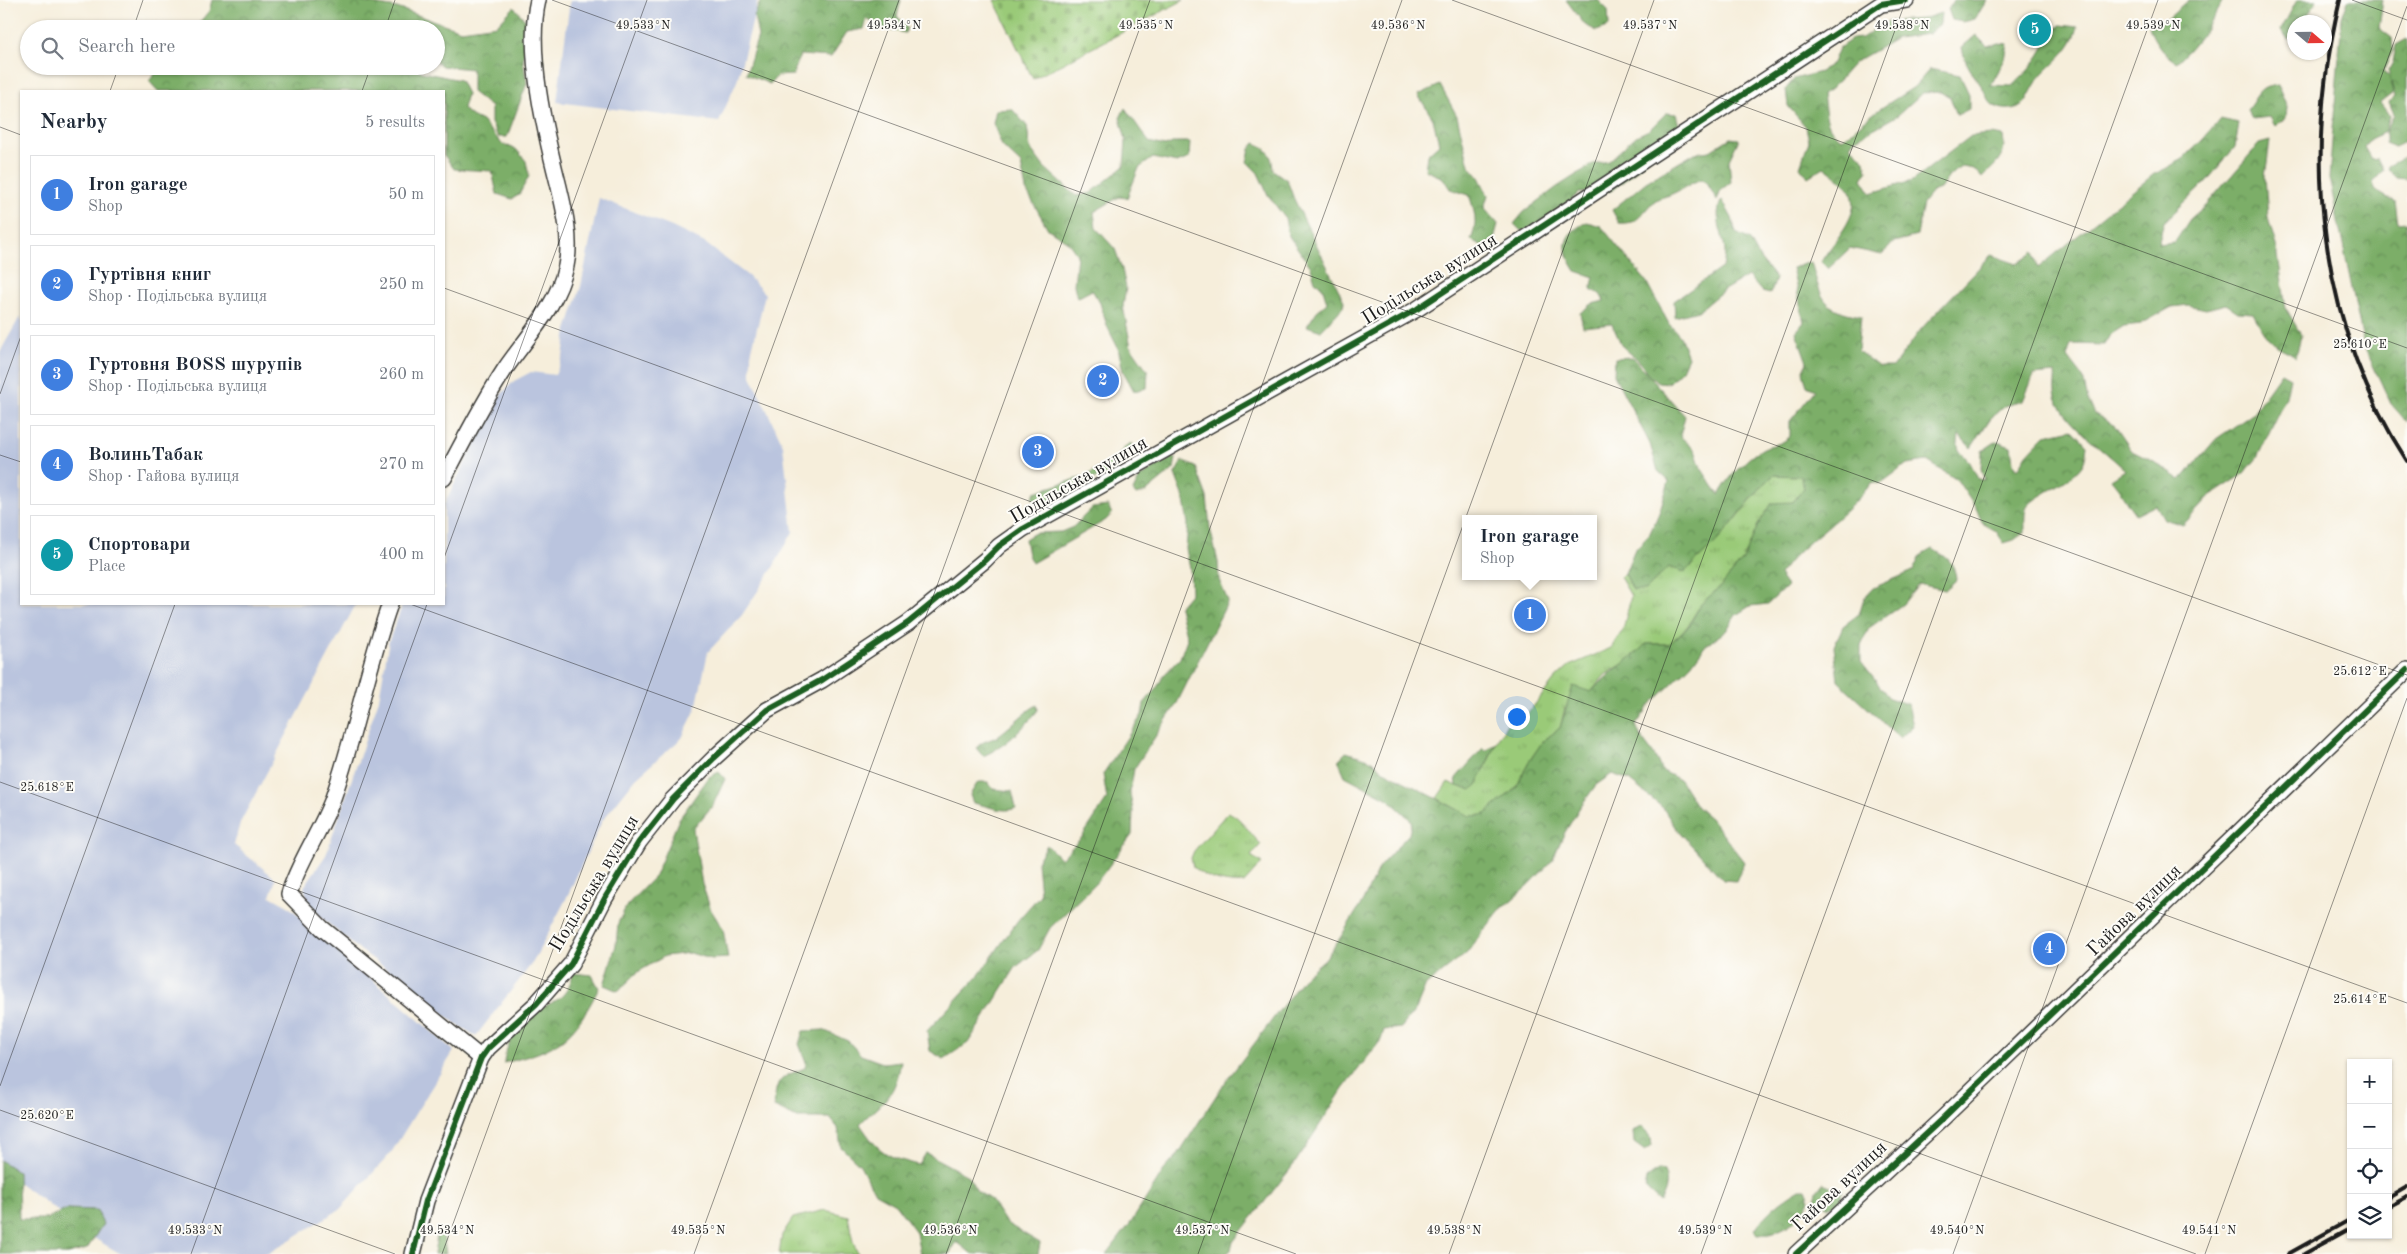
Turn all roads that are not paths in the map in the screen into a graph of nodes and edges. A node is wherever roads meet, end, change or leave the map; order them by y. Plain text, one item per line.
1 (538, 0) edge
2 (1906, 0) edge
3 (445, 476) edge
4 (390, 605) edge
5 (2407, 670) edge
6 (481, 1058) junction
7 (413, 1254) edge
8 (1796, 1254) edge

1 - 3 street
2 - 6 street, Подільська вулиця
4 - 6 street
5 - 8 street, Гайова вулиця
6 - 7 street, Подільська вулиця

